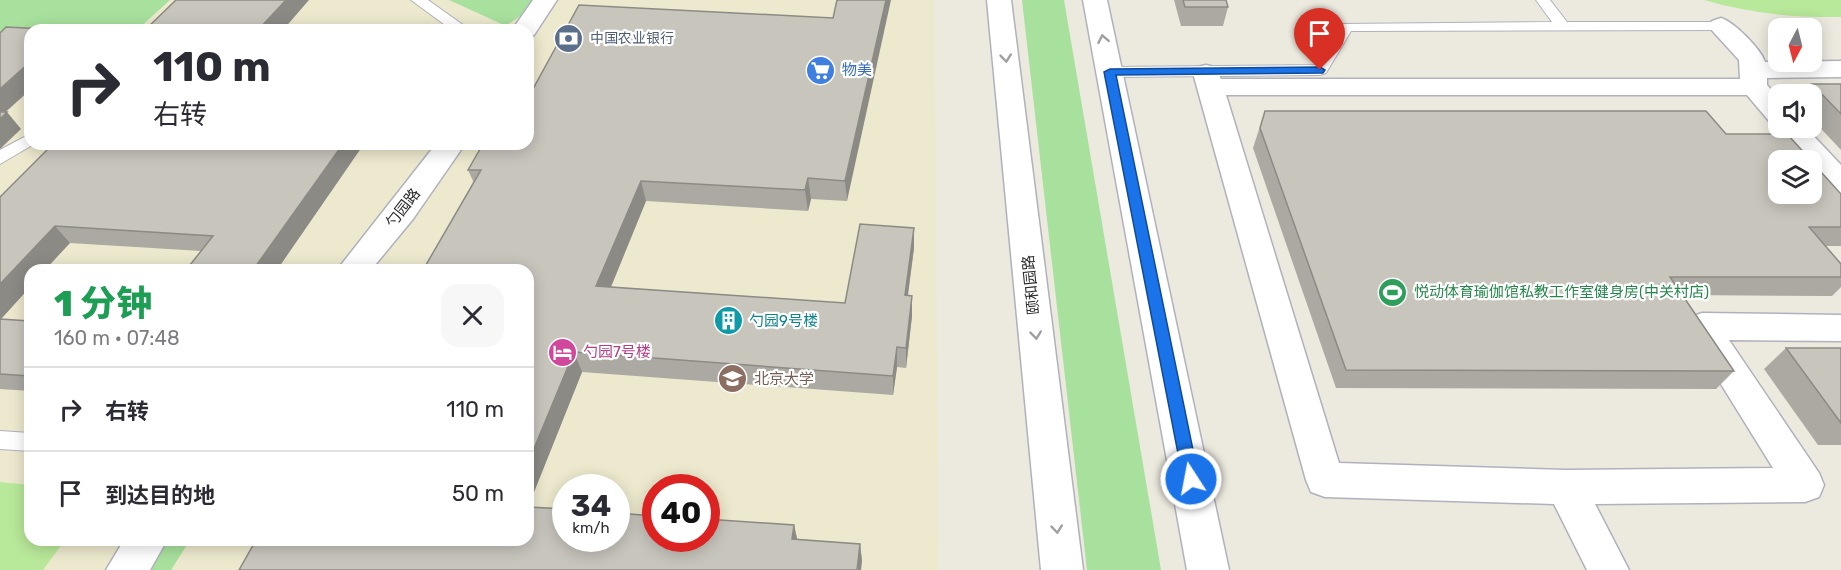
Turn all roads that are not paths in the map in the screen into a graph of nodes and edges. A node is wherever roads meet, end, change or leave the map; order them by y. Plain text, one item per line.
1 (418, 0) edge
2 (545, 0) edge
3 (999, 0) edge
4 (1095, 0) edge
5 (1543, 0) edge
6 (453, 24) edge
7 (529, 24) edge
8 (1562, 25) junction
9 (1721, 26) joint
10 (1841, 69) edge
11 (1110, 72) junction
12 (1753, 78) junction
13 (1208, 80) junction
14 (1768, 99) edge
15 (1799, 138) edge
16 (24, 143) edge
17 (447, 150) edge
18 (0, 158) edge
19 (1841, 184) edge
20 (358, 264) edge
21 (1841, 328) edge
22 (0, 440) edge
23 (24, 442) edge
24 (1566, 488) junction
25 (143, 546) edge
26 (128, 570) edge
27 (1062, 570) edge
28 (1208, 570) edge
29 (1608, 570) edge

1 - 6 lane
2 - 7 street
3 -> 27 street, 颐和园路
11 -> 4 street
5 - 8 lane
8 - 9 lane
8 - 13 lane
9 - 12 street
10 - 12 street
11 - 13 lane
11 - 28 street
12 - 13 street
12 - 14 street
13 - 24 street
15 - 19 street
16 - 18 lane
17 - 20 street, 勺园路
21 - 24 street
22 - 23 lane
24 - 29 street
25 - 26 street

